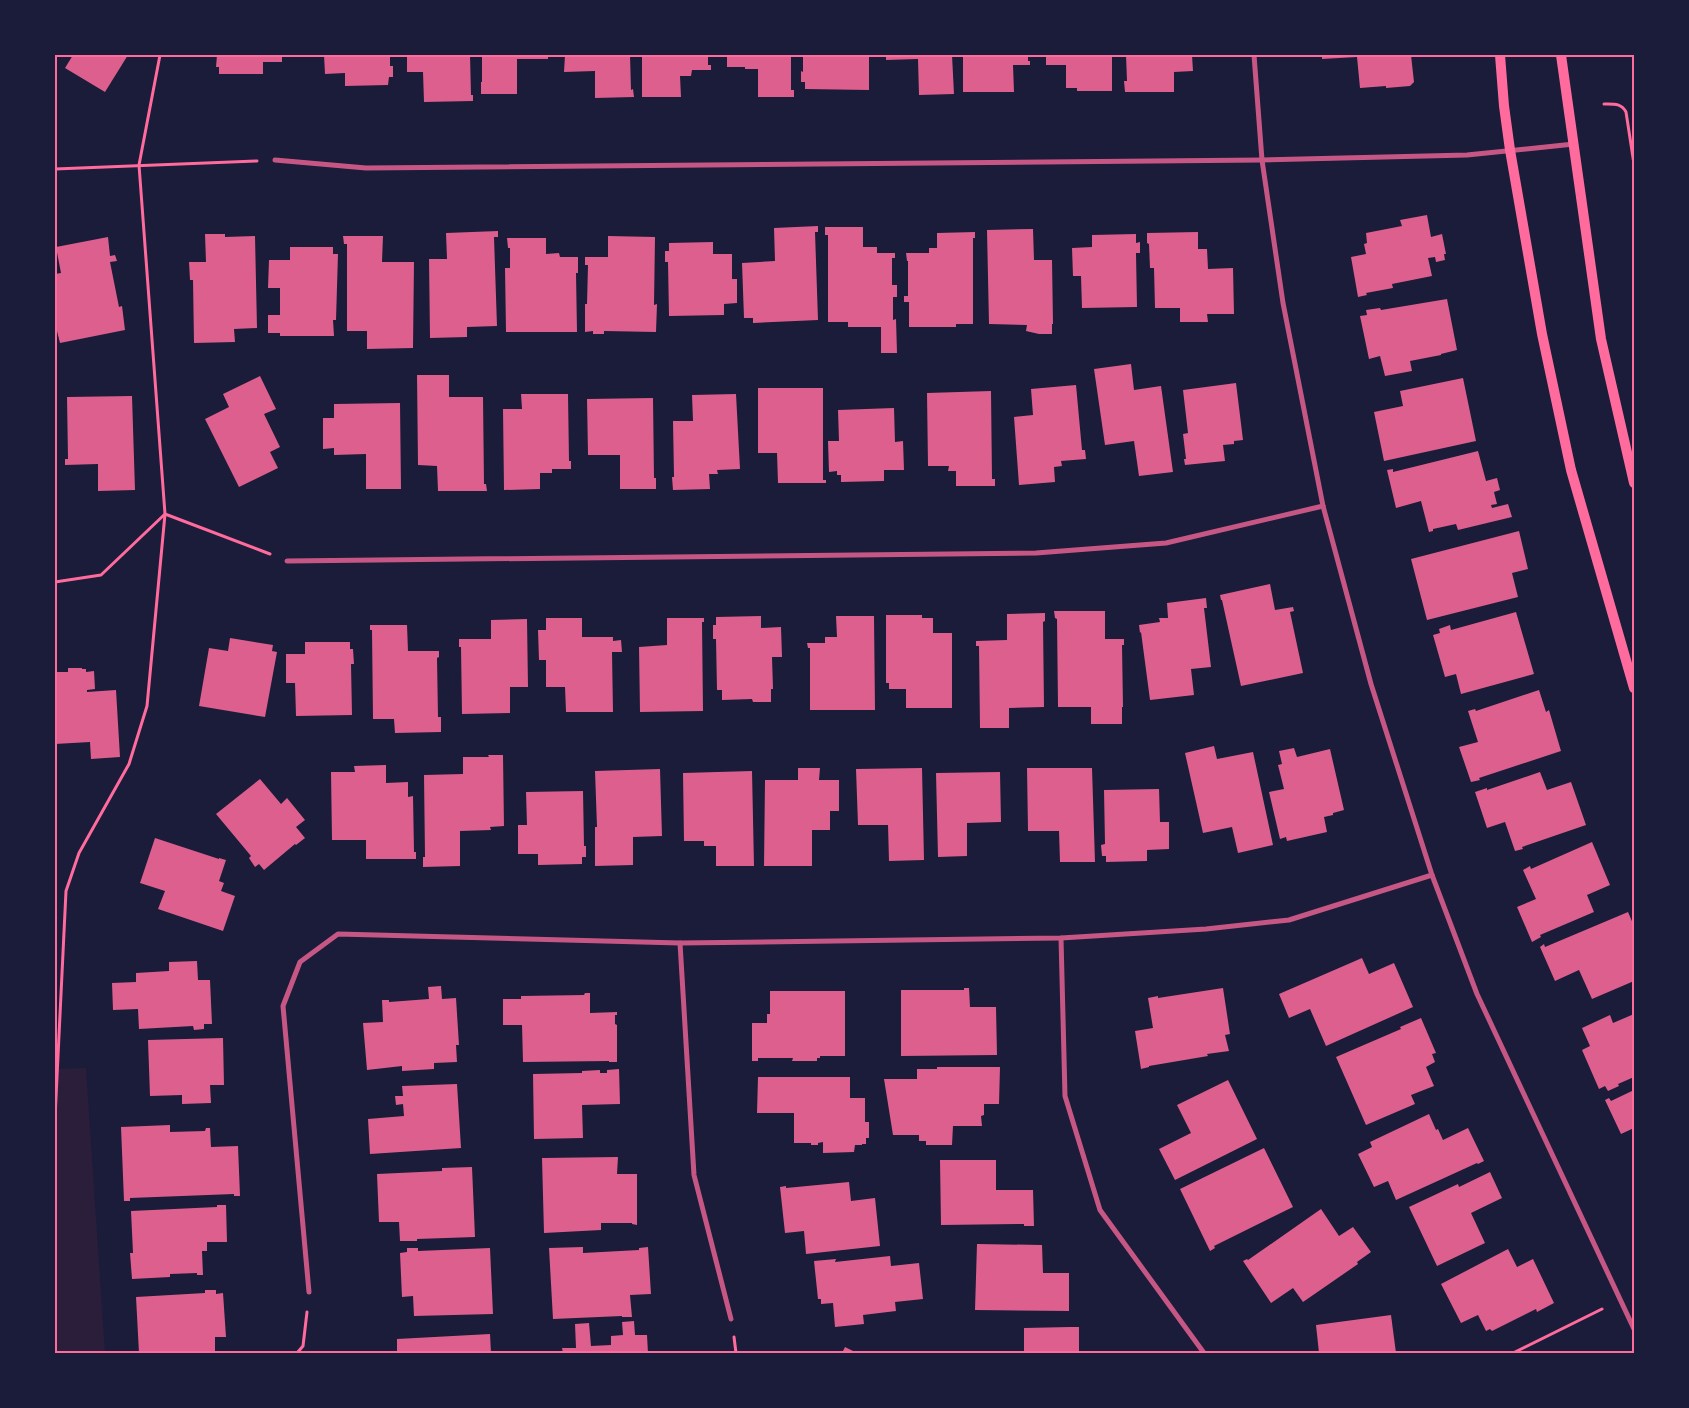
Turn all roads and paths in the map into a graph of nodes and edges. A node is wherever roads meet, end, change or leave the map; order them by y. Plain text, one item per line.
1 (160, 55) edge
2 (1254, 55) edge
3 (1500, 55) edge
4 (1561, 55) edge
5 (1604, 104) dead end
6 (1574, 144) junction
7 (1510, 150) junction
8 (275, 160) joint
9 (1262, 160) junction
10 (1634, 164) edge
11 (139, 165) junction
12 (55, 169) edge
13 (1634, 483) edge
14 (1323, 506) junction
15 (165, 514) junction
16 (287, 560) joint
17 (55, 582) edge
18 (1634, 688) edge
19 (1432, 876) junction
20 (1061, 938) junction
21 (680, 944) junction
22 (55, 1118) edge
23 (310, 1292) joint
24 (1621, 1300) junction
25 (731, 1319) dead end
26 (1634, 1329) edge
27 (297, 1353) edge
28 (1204, 1353) edge
29 (1513, 1353) edge

1 - 11 path
2 - 9 street
3 - 7 main road
4 - 6 main road
5 - 10 path
6 - 7 street
6 - 13 main road
7 - 9 street
7 - 18 main road
8 - 9 street
8 - 11 path
9 - 14 street
11 - 12 path
11 - 15 path
14 - 16 street
14 - 19 street
15 - 16 path
15 - 17 path
15 - 22 path
19 - 20 street
19 - 24 street
20 - 21 street
20 - 28 street
21 - 23 street
21 - 25 street
23 - 27 path
24 - 26 street
24 - 29 path

